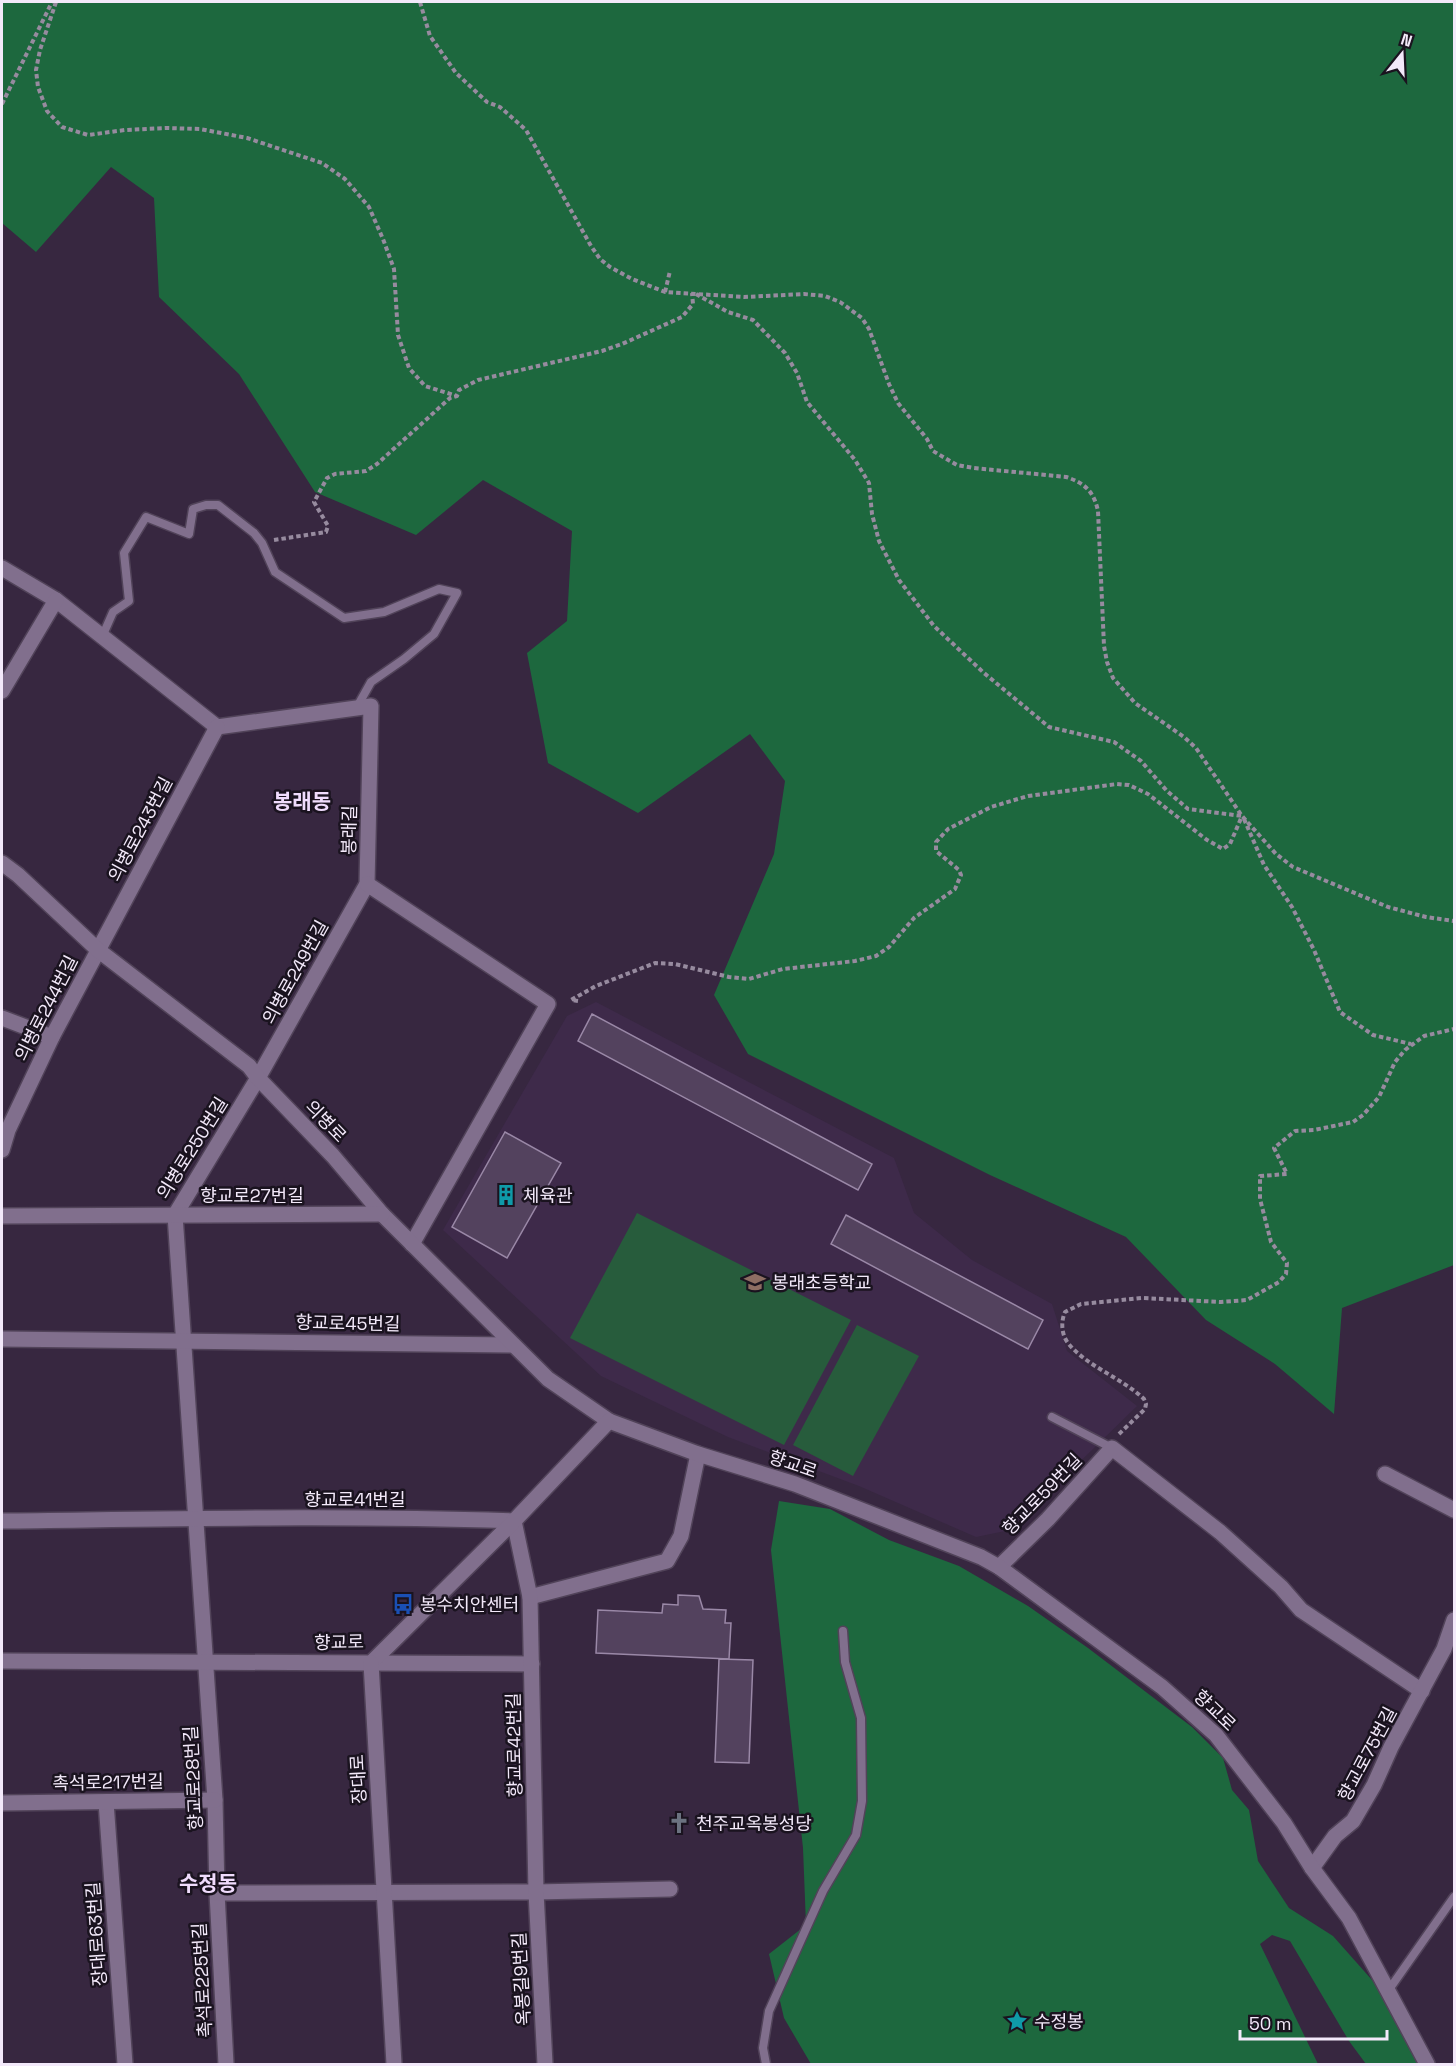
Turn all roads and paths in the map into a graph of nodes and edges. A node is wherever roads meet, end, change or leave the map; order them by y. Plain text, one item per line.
1 (54, 2) edge
2 (420, 2) edge
3 (2, 104) edge
4 (670, 271) dead end
5 (665, 292) junction
6 (692, 293) junction
7 (457, 396) junction
8 (262, 543) junction
9 (2, 568) edge
10 (56, 600) junction
11 (102, 637) junction
12 (2, 691) edge
13 (357, 708) junction
14 (217, 727) junction
15 (1242, 816) junction
16 (2, 863) edge
17 (367, 884) junction
18 (1455, 921) edge
19 (98, 950) junction
20 (578, 1001) dead end
21 (2, 1018) edge
22 (1455, 1029) edge
23 (52, 1037) junction
24 (1411, 1044) junction
25 (258, 1078) junction
26 (2, 1150) edge
27 (382, 1214) junction
28 (175, 1215) junction
29 (2, 1216) edge
30 (412, 1244) junction
31 (2, 1339) edge
32 (184, 1340) junction
33 (513, 1345) junction
34 (1052, 1417) dead end
35 (609, 1421) junction
36 (1111, 1447) junction
37 (698, 1454) junction
38 (1385, 1474) dead end
39 (1455, 1510) edge
40 (196, 1519) junction
41 (2, 1521) edge
42 (514, 1521) junction
43 (999, 1567) junction
44 (530, 1597) junction
45 (1455, 1620) edge
46 (843, 1631) dead end
47 (1449, 1654) edge
48 (2, 1661) edge
49 (205, 1662) junction
50 (371, 1663) junction
51 (532, 1664) junction
52 (1422, 1691) junction
53 (215, 1800) junction
54 (106, 1802) junction
55 (2, 1803) edge
56 (1312, 1868) junction
57 (670, 1889) dead end
58 (536, 1892) junction
59 (217, 1893) junction
60 (384, 1893) junction
61 (1455, 1897) edge
62 (1388, 1991) junction
63 (125, 2064) edge
64 (226, 2064) edge
65 (394, 2064) edge
66 (545, 2064) edge
67 (766, 2064) edge
68 (1426, 2064) edge

1 - 3 path
1 - 7 path
2 - 5 path
4 - 5 path
5 - 6 path
6 - 7 path
6 - 15 path
6 - 15 path
7 - 8 path
8 - 11 lane
8 - 13 lane
9 - 10 street
10 - 11 street
10 - 12 street
11 - 14 street
13 - 14 street
13 - 17 street, 봉래길
14 - 19 street, 의병로243번길
15 - 18 path
15 - 20 path
15 - 24 path
16 - 19 street, 의병로
17 - 25 street, 의병로249번길
17 - 30 street
19 - 23 street, 의병로244번길
19 - 25 street, 의병로
21 - 23 street
22 - 24 path
23 - 26 street, 의병로244번길
24 - 36 path
25 - 27 street, 의병로
25 - 28 street, 의병로250번길
27 - 28 street, 향교로27번길
27 - 30 street, 의병로
28 - 29 street, 의병로250번길
28 - 32 street, 향교로27번길
30 - 33 street, 의병로
31 - 32 street
32 - 33 street, 향교로45번길
32 - 40 street, 향교로27번길
33 - 35 street, 의병로
34 - 36 lane
35 - 37 street, 향교로
35 - 42 street, 향교로
36 - 43 street, 향교로59번길
36 - 52 street
37 - 43 street, 향교로
37 - 44 street
38 - 39 street
40 - 41 street
40 - 42 street, 향교로41번길
40 - 49 street, 향교로27번길
42 - 44 street, 향교로42번길
42 - 50 street, 향교로
43 - 56 street, 향교로
44 - 51 street, 향교로42번길
45 - 47 street, 향교로75번길
46 - 67 lane
47 - 52 street, 향교로75번길
48 - 49 street, 향교로
49 - 50 street, 향교로
49 - 53 street, 향교로28번길
50 - 51 street
50 - 60 street, 장대로
51 - 58 street, 향교로42번길
52 - 56 street, 향교로75번길
53 - 54 street, 촉석로217번길
53 - 59 street, 향교로28번길
54 - 55 street, 촉석로217번길
54 - 63 street, 장대로63번길
56 - 62 street, 향교로
57 - 58 street
58 - 60 street
58 - 66 street, 옥봉길9번길
59 - 60 street
59 - 64 street, 촉석로225번길
60 - 65 street, 장대로
61 - 62 lane
62 - 68 street, 향교로

